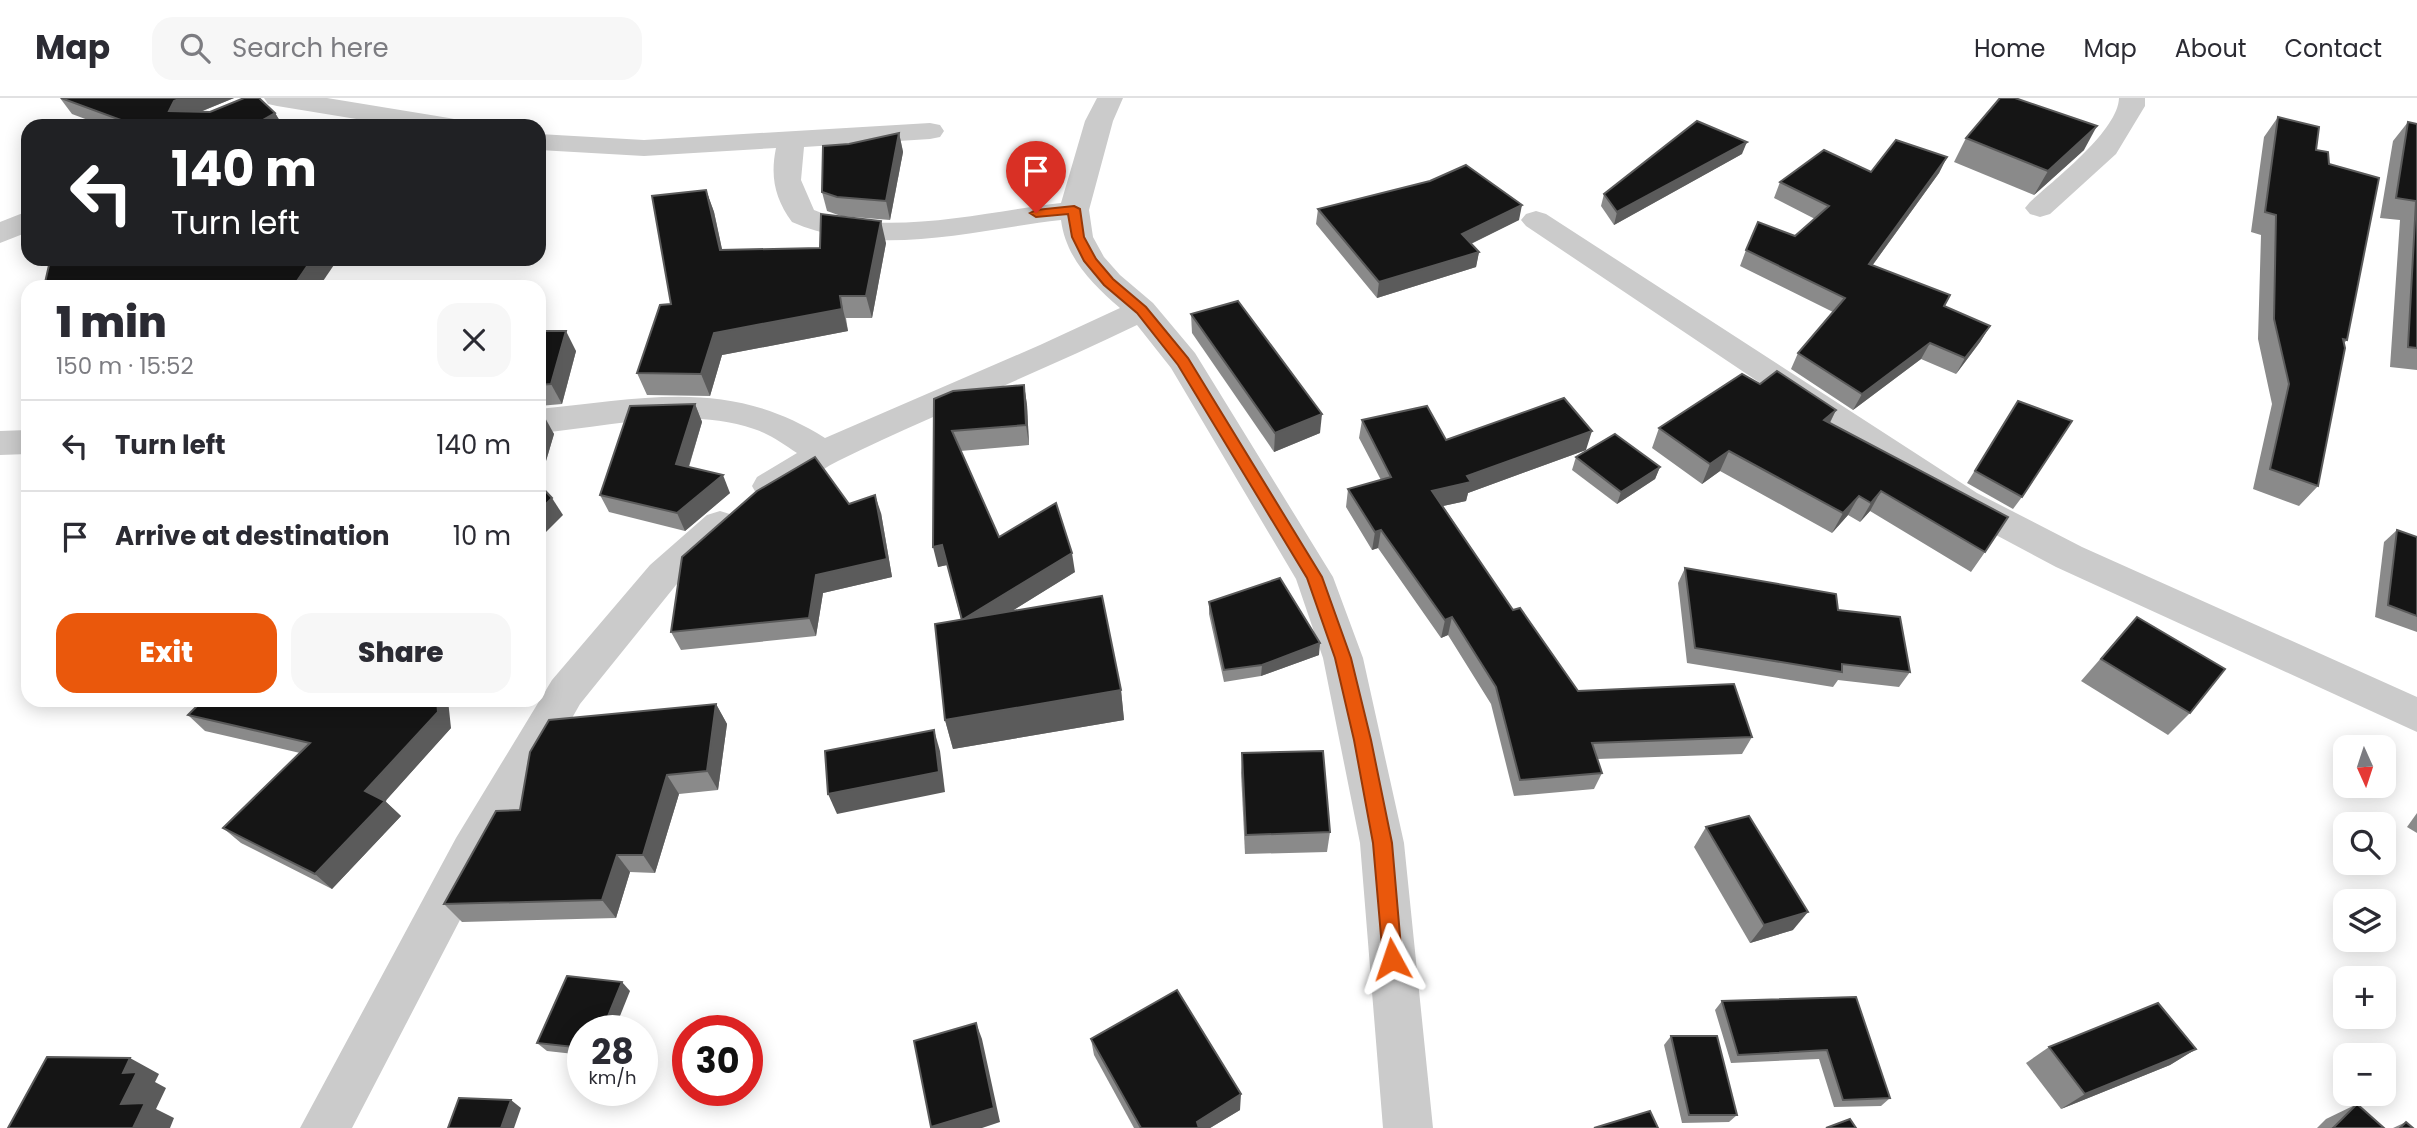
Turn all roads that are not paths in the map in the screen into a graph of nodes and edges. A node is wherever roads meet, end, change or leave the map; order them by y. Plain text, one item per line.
1 (1110, 98) edge
2 (2132, 98) edge
3 (264, 100) edge
4 (399, 119) edge
5 (930, 131) dead end
6 (792, 140) junction
7 (546, 142) edge
8 (2040, 208) dead end
9 (1074, 209) junction
10 (1536, 220) dead end
11 (21, 224) edge
12 (0, 234) edge
13 (1142, 310) junction
14 (546, 420) edge
15 (21, 442) edge
16 (0, 443) edge
17 (824, 453) junction
18 (2417, 715) edge
19 (325, 1128) edge
20 (1408, 1128) edge

1 - 9 street
2 - 8 street
3 - 4 street
5 - 6 street
6 - 7 street
6 - 9 street
9 - 13 street
10 - 18 street
11 - 12 street
13 - 17 street
13 - 20 street
14 - 17 street
15 - 16 street
17 - 19 street

